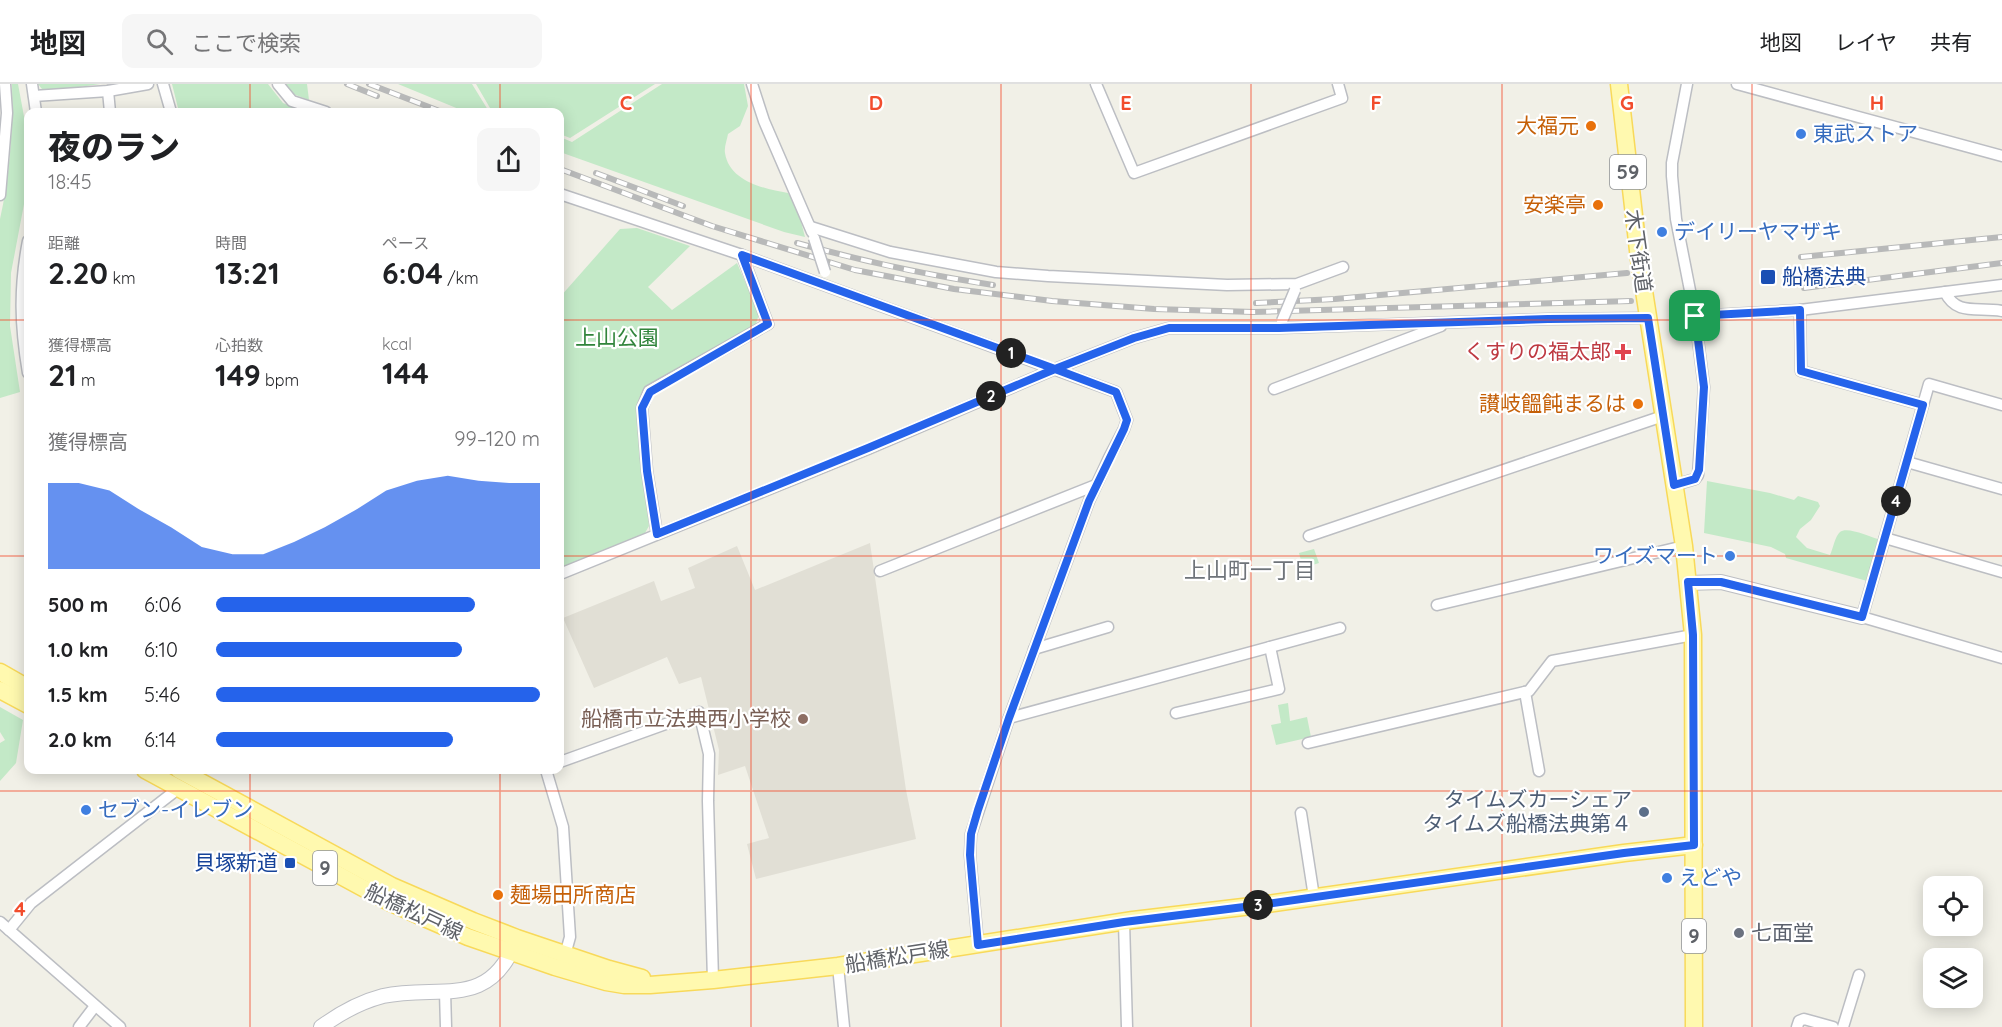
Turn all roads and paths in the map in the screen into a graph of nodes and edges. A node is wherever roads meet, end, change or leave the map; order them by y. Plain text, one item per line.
1 (5, 84) edge
2 (32, 84) edge
3 (148, 84) edge
4 (163, 84) edge
5 (278, 84) edge
6 (752, 84) edge
7 (1096, 84) edge
8 (1338, 84) edge
9 (1619, 84) edge
10 (1687, 84) edge
11 (1737, 84) edge
12 (108, 91) junction
13 (34, 96) junction
14 (36, 108) edge
15 (110, 108) edge
16 (170, 108) edge
17 (315, 108) edge
18 (2002, 156) edge
19 (0, 195) edge
20 (564, 195) edge
21 (812, 232) junction
22 (742, 255) junction
23 (24, 264) edge
24 (1343, 267) dead end
25 (2002, 285) edge
26 (830, 287) junction
27 (1296, 287) junction
28 (1945, 292) junction
29 (1800, 310) junction
30 (2002, 311) edge
31 (1695, 316) junction
32 (1648, 318) junction
33 (1449, 323) junction
34 (1281, 325) junction
35 (24, 344) edge
36 (1055, 369) junction
37 (1274, 389) dead end
38 (1923, 405) junction
39 (2002, 405) edge
40 (1663, 416) junction
41 (1907, 462) junction
42 (1096, 485) junction
43 (1674, 485) junction
44 (2002, 489) edge
45 (657, 534) junction
46 (1309, 536) dead end
47 (1885, 538) junction
48 (1684, 546) junction
49 (880, 571) dead end
50 (564, 572) edge
51 (2002, 572) edge
52 (1688, 582) junction
53 (1437, 605) dead end
54 (1862, 617) junction
55 (1108, 627) dead end
56 (1341, 628) dead end
57 (1693, 635) junction
58 (1270, 647) junction
59 (1034, 649) junction
60 (2002, 658) edge
61 (0, 672) edge
62 (24, 686) edge
63 (0, 690) edge
64 (1525, 692) junction
65 (24, 703) edge
66 (1176, 713) dead end
67 (1009, 718) junction
68 (1308, 743) dead end
69 (564, 761) edge
70 (1539, 771) dead end
71 (153, 774) edge
72 (186, 774) edge
73 (547, 774) edge
74 (179, 788) junction
75 (1301, 813) dead end
76 (1694, 845) junction
77 (1314, 897) junction
78 (1124, 922) junction
79 (4, 926) edge
80 (514, 945) junction
81 (978, 945) junction
82 (565, 955) junction
83 (838, 966) junction
84 (1859, 975) dead end
85 (713, 980) junction
86 (670, 983) junction
87 (445, 991) junction
88 (95, 1006) junction
89 (79, 1027) edge
90 (120, 1027) edge
91 (321, 1027) edge
92 (446, 1027) edge
93 (844, 1027) edge
94 (1127, 1027) edge
95 (1694, 1027) edge
96 (1797, 1027) edge
97 (1833, 1027) edge
98 (1843, 1027) edge

1 - 19 street
2 - 13 street
3 - 12 street
4 - 16 street
5 - 17 street
6 - 21 street
7 - 8 street
9 - 32 main road, 木下街道 / 59
10 - 31 street
11 - 18 street
12 - 13 street
12 - 15 street
13 - 14 street
20 - 22 street
21 - 26 street, bridge
21 - 27 street
22 - 26 street
22 - 45 street
23 - 35 street
24 - 27 street
25 - 28 street
26 - 36 street
27 - 34 street, bridge
28 - 29 street
28 - 30 street
29 - 31 street
29 - 38 street
31 - 43 street
32 - 33 street
32 - 40 main road, 木下街道 / 59
33 - 34 street
33 - 37 street
34 - 36 street
36 - 42 street
36 - 45 street
38 - 39 street
38 - 41 street
40 - 43 main road, 木下街道 / 59
40 - 46 street
41 - 44 street
41 - 47 street
42 - 49 street
42 - 59 street
43 - 48 main road, 木下街道 / 59
45 - 50 street
47 - 51 street
47 - 54 street
48 - 52 main road, 木下街道 / 59
48 - 53 street
52 - 54 street
52 - 57 main road, 木下街道 / 59
54 - 60 street
55 - 59 street
56 - 58 street
57 - 64 street
57 - 76 main road, 木下街道 / 59
58 - 66 street
58 - 67 street
59 - 67 street
61 - 62 main road
63 - 65 main road
64 - 68 street
64 - 70 street
67 - 81 street
69 - 85 street
71 - 74 main road, 船橋松戸線 / 9
72 - 80 main road, 船橋松戸線 / 9
73 - 82 street
74 - 79 street
74 - 80 main road, 船橋松戸線 / 9
75 - 77 street
76 - 77 main road, 船橋松戸線 / 9
76 - 95 main road, 木下街道 / 9
77 - 78 main road, 船橋松戸線 / 9
78 - 81 main road, 船橋松戸線 / 9
78 - 94 street
79 - 88 street
80 - 82 main road, 船橋松戸線 / 9
80 - 86 main road, 船橋松戸線 / 9
80 - 87 street
81 - 83 main road, 船橋松戸線 / 9
82 - 86 main road, 船橋松戸線 / 9
83 - 85 main road, 船橋松戸線 / 9
83 - 93 street
84 - 98 street
85 - 86 main road, 船橋松戸線 / 9
87 - 91 street
87 - 92 street
88 - 89 street
88 - 90 street
96 - 97 street

